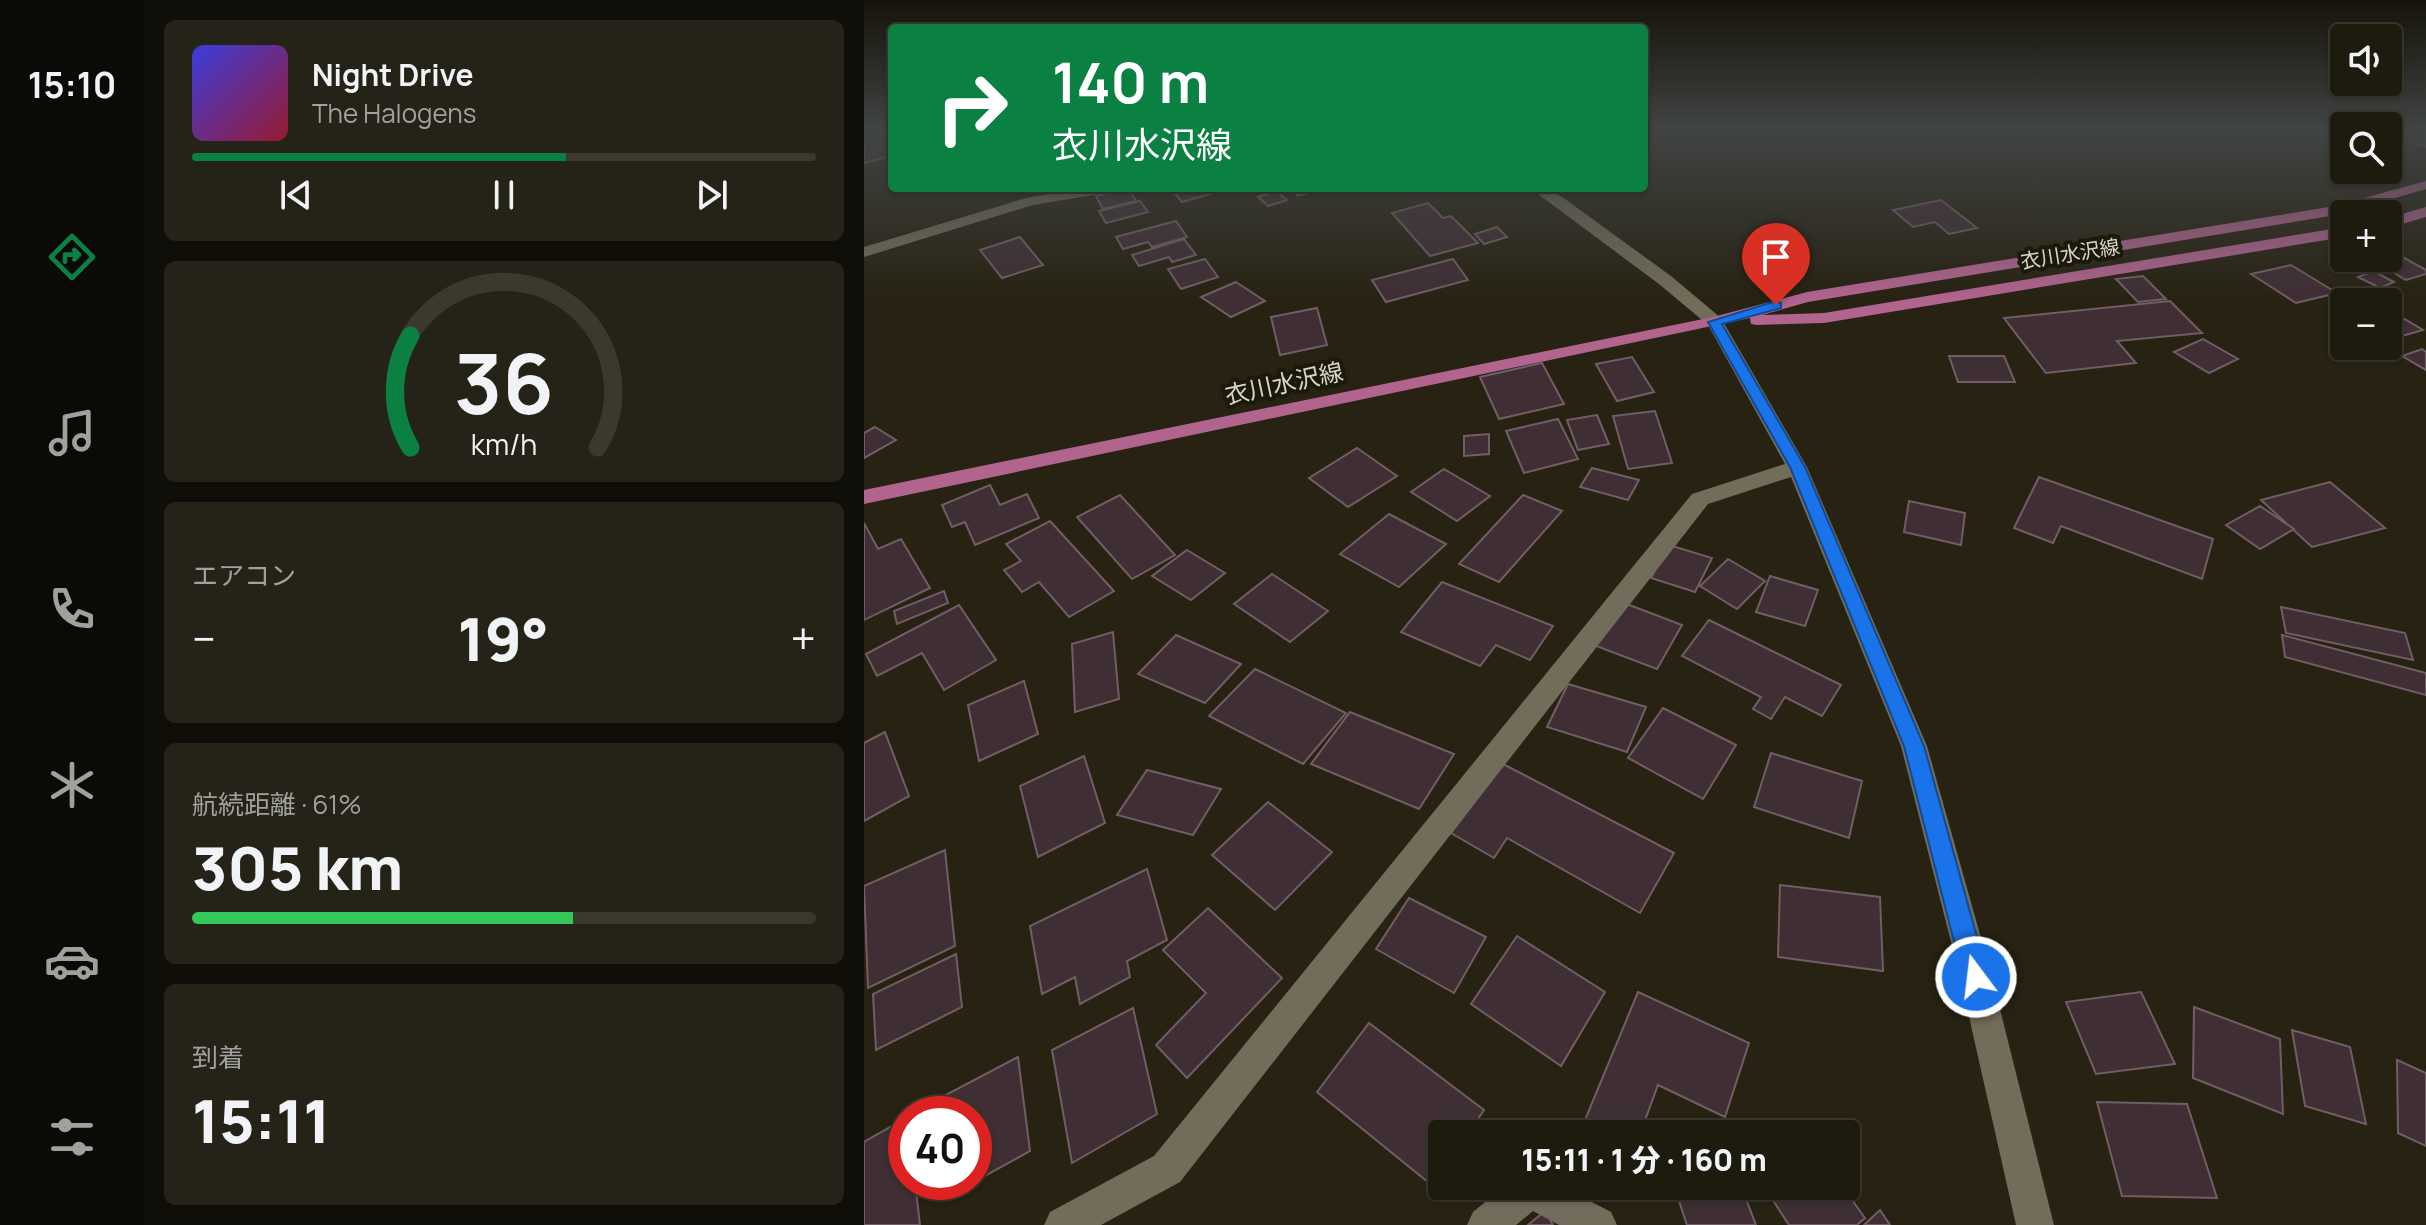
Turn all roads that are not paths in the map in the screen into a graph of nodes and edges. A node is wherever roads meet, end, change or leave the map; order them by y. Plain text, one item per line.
1 (2422, 186) edge
2 (1086, 192) edge
3 (1544, 192) edge
4 (2426, 212) edge
5 (2402, 219) edge
6 (2330, 234) edge
7 (864, 252) edge
8 (1715, 322) junction
9 (1797, 467) junction
10 (864, 497) edge
11 (1063, 1225) edge
12 (1486, 1225) edge
13 (1598, 1225) edge
14 (2035, 1225) edge

1 - 8 main road, 衣川水沢線
2 - 7 street
3 - 8 street
4 - 5 main road
6 - 8 main road, 衣川水沢線
8 - 9 street
8 - 10 main road, 衣川水沢線
9 - 11 street
9 - 14 street
12 - 13 street

